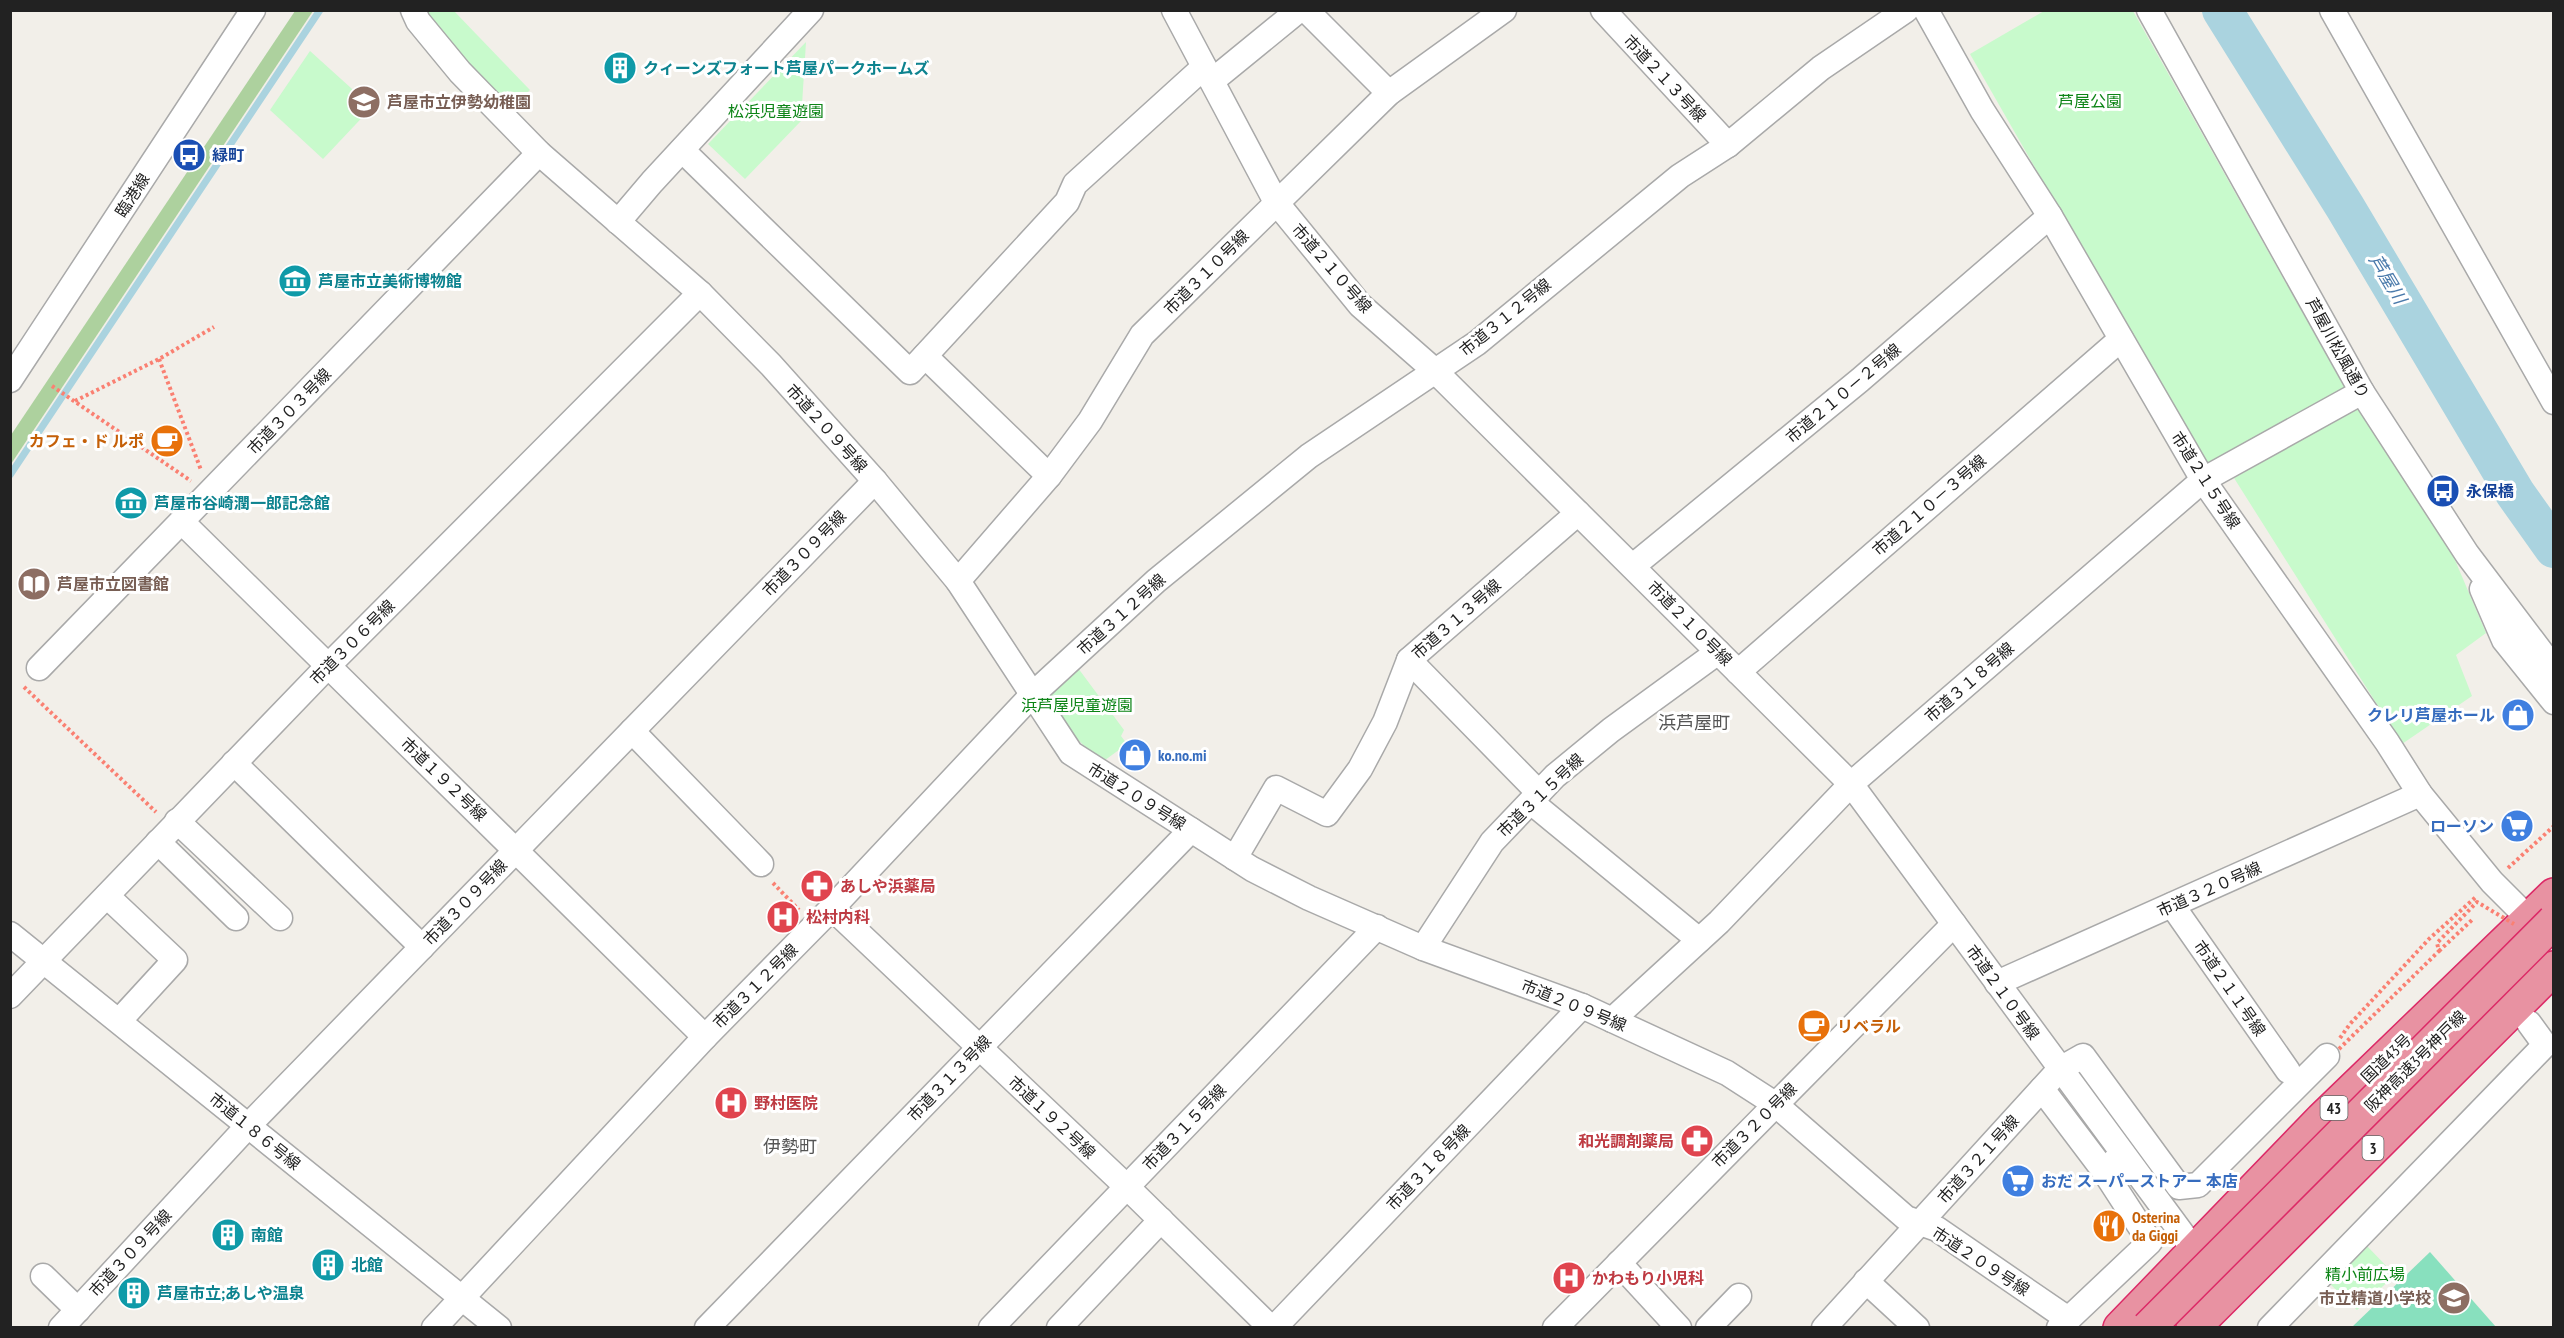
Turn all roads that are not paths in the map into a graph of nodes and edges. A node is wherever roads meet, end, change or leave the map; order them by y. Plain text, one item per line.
1 (253, 10) edge
2 (413, 10) edge
3 (811, 10) edge
4 (1174, 10) edge
5 (1299, 10) edge
6 (1306, 10) edge
7 (1504, 10) edge
8 (1603, 10) edge
9 (1906, 10) edge
10 (1926, 10) edge
11 (2149, 10) edge
12 (2332, 10) edge
13 (1208, 74) junction
14 (1389, 93) junction
15 (1728, 145) junction
16 (682, 150) junction
17 (539, 153) junction
18 (1276, 202) junction
19 (2050, 216) junction
20 (618, 222) junction
21 (700, 293) junction
22 (2121, 339) junction
23 (925, 356) junction
24 (1434, 370) junction
25 (10, 380) edge
26 (2362, 392) junction
27 (2553, 402) edge
28 (1049, 476) junction
29 (2203, 480) junction
30 (874, 481) junction
31 (1578, 513) junction
32 (182, 522) junction
33 (2467, 554) junction
34 (1633, 566) junction
35 (958, 580) junction
36 (1718, 652) junction
37 (1409, 660) junction
38 (327, 667) junction
39 (39, 668) road end
40 (2553, 669) edge
41 (1738, 672) junction
42 (1032, 695) junction
43 (2553, 702) edge
44 (632, 731) junction
45 (234, 763) junction
46 (1851, 784) junction
47 (2420, 794) junction
48 (1535, 797) junction
49 (169, 830) junction
50 (1191, 830) junction
51 (516, 849) junction
52 (1235, 858) junction
53 (761, 864) road end
54 (2553, 895) edge
55 (107, 896) junction
56 (2172, 905) junction
57 (832, 908) junction
58 (236, 918) dead end
59 (280, 918) dead end
60 (2532, 922) edge
61 (1954, 924) junction
62 (1377, 927) junction
63 (10, 934) edge
64 (1699, 940) junction
65 (422, 947) junction
66 (1423, 948) junction
67 (45, 961) junction
68 (2553, 968) edge
69 (1997, 983) junction
70 (10, 996) edge
71 (2553, 998) edge
72 (1582, 1006) junction
73 (1612, 1020) junction
74 (119, 1021) junction
75 (2529, 1023) junction
76 (705, 1036) junction
77 (978, 1047) junction
78 (2333, 1053) road end
79 (2060, 1069) junction
80 (2288, 1071) dead end
81 (2042, 1089) junction
82 (1775, 1104) junction
83 (248, 1126) junction
84 (2122, 1154) junction
85 (2104, 1171) junction
86 (1126, 1186) junction
87 (1161, 1220) junction
88 (1920, 1223) junction
89 (2195, 1251) junction
90 (1619, 1263) junction
91 (43, 1276) dead end
92 (1866, 1281) junction
93 (1739, 1296) dead end
94 (463, 1298) junction
95 (78, 1310) junction
96 (2063, 1323) edge
97 (61, 1328) edge
98 (434, 1328) edge
99 (499, 1328) edge
100 (707, 1328) edge
101 (991, 1328) edge
102 (1059, 1328) edge
103 (1273, 1328) edge
104 (1555, 1328) edge
105 (1679, 1328) edge
106 (1708, 1328) edge
107 (1824, 1328) edge
108 (1917, 1328) edge
109 (2120, 1328) edge
110 (2148, 1328) edge
111 (2193, 1328) edge
112 (2223, 1328) edge
113 (2270, 1328) edge

1 - 25 street, 臨港線
2 - 17 street, 市道２０９号線
3 - 16 street
4 - 13 street, 市道２１０号線
5 - 13 street
6 - 14 street
7 - 14 street, 市道３１０号線
8 - 15 street, 市道２１３号線
9 - 15 street, 市道３１２号線
10 - 19 street, 市道２１５号線
11 - 26 street, 芦屋川松風通り
12 - 27 street
13 - 18 street, 市道２１０号線
13 - 23 street
14 - 18 street, 市道３１０号線
15 - 24 street, 市道３１２号線
16 - 20 street
16 - 23 street
17 - 20 street, 市道２０９号線
17 - 32 street, 市道３０３号線
18 - 24 street, 市道２１０号線
18 - 28 street, 市道３１０号線
19 - 22 street, 市道２１５号線
19 - 34 street, 市道２１０－２号線
20 - 21 street, 市道２０９号線
21 - 30 street, 市道２０９号線
21 - 38 street, 市道３０６号線
22 - 29 street, 市道２１５号線
22 - 41 street, 市道２１０－３号線
23 - 28 street
24 - 31 street, 市道２１０号線
24 - 42 street, 市道３１２号線
26 - 29 street, 市道３１８号線
26 - 33 street, 芦屋川松風通り
28 - 35 street, 市道３１０号線
29 - 46 street, 市道３１８号線
29 - 47 street, 市道２１５号線
30 - 35 street, 市道２０９号線
30 - 44 street, 市道３０９号線
31 - 34 street, 市道２１０号線
31 - 37 street, 市道３１３号線
32 - 38 street, 市道１９２号線
32 - 39 street, 市道３０３号線
33 - 40 street, 芦屋川松風通り
33 - 43 street
34 - 36 street, 市道２１０号線
35 - 42 street, 市道２０９号線
36 - 41 street, 市道２１０号線
36 - 48 street, 市道３１５号線
37 - 48 street
37 - 52 street, 市道３１３号線
38 - 45 street, 市道３０６号線
38 - 51 street, 市道１９２号線
41 - 46 street, 市道２１０号線
42 - 50 street, 市道２０９号線
42 - 57 street, 市道３１２号線
44 - 51 street, 市道３０９号線
44 - 53 street
45 - 49 street, 市道３０６号線
45 - 65 street
46 - 61 street, 市道２１０号線
46 - 64 street, 市道３１８号線
47 - 56 street, 市道３２０号線
47 - 60 street, 市道２１５号線
48 - 64 street
48 - 66 street, 市道３１５号線
49 - 55 street, 市道３０６号線
49 - 58 street
49 - 59 street
50 - 52 street, 市道２０９号線
50 - 77 street, 市道３１３号線
51 - 65 street, 市道３０９号線
51 - 76 street, 市道１９２号線
52 - 62 street, 市道２０９号線
54 - 60 highway, 国道43号 / 43
55 - 67 street, 市道３０６号線
55 - 74 street
56 - 69 street, 市道３２０号線
56 - 80 street, 市道２１１号線
57 - 76 street, 市道３１２号線
57 - 77 street, 市道１９２号線
60 - 89 highway, 国道43号 / 43
60 - 110 highway, 阪神高速3号神戸線 / 3, bridge
61 - 69 street, 市道２１０号線
61 - 82 street, 市道３２０号線
62 - 66 street, 市道２０９号線
62 - 86 street, 市道３１５号線
63 - 67 street, 市道１８６号線
64 - 73 street, 市道３１８号線
65 - 83 street, 市道３０９号線
66 - 72 street, 市道２０９号線
67 - 70 street, 市道３０６号線
67 - 74 street, 市道１８６号線
68 - 111 highway, 阪神高速3号神戸線 / 3
69 - 79 street, 市道２１０号線
71 - 75 highway
72 - 73 street, 市道２０９号線
72 - 103 street, 市道３１８号線
73 - 82 street, 市道２０９号線
74 - 83 street, 市道１８６号線
75 - 112 highway
75 - 113 street
76 - 94 street, 市道３１２号線
77 - 86 street, 市道１９２号線
77 - 100 street, 市道３１３号線
78 - 79 street
79 - 81 street, 市道３２１号線
79 - 84 street, 市道２１０号線
81 - 85 street
81 - 88 street, 市道３２１号線
82 - 88 street, 市道２０９号線
82 - 90 street, 市道３２０号線
83 - 94 street, 市道１８６号線
83 - 95 street, 市道３０９号線
84 - 85 street
84 - 89 street, 市道２１０号線
85 - 96 street
86 - 87 street, 市道１９２号線
86 - 101 street, 市道３１５号線
87 - 102 street
87 - 103 street, 市道１９２号線
88 - 92 street, 市道３２１号線
88 - 96 street, 市道２０９号線
89 - 109 highway, 国道43号 / 43
90 - 104 street, 市道３２０号線
90 - 105 street
91 - 95 street
92 - 107 street, 市道３２１号線
92 - 108 street
93 - 106 street
94 - 98 street, 市道３１２号線
94 - 99 street, 市道１８６号線
95 - 97 street, 市道３０９号線

